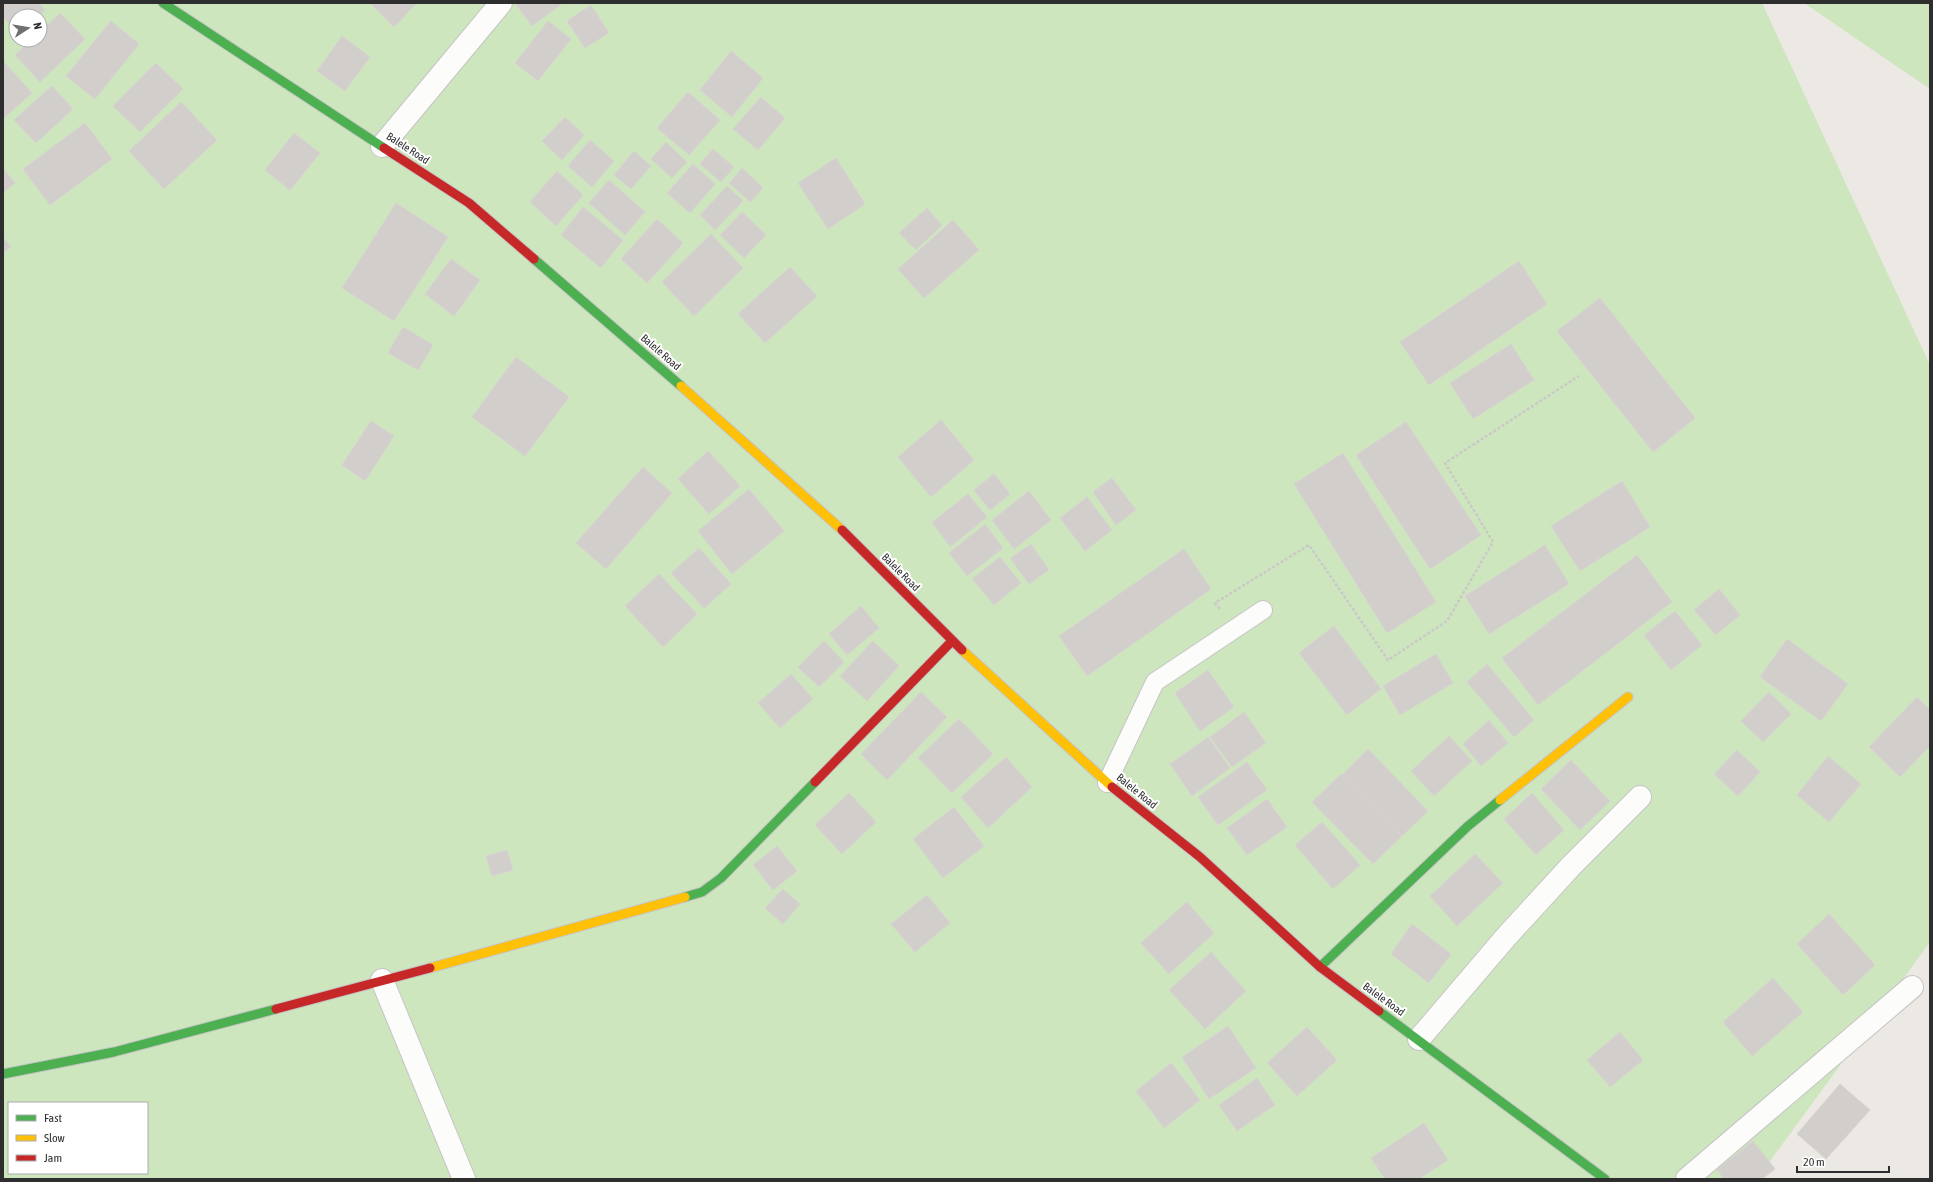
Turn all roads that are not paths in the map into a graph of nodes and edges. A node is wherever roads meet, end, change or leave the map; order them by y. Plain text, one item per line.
1 (163, 3) edge
2 (501, 3) edge
3 (382, 146) junction
4 (1264, 610) dead end
5 (952, 641) junction
6 (1628, 697) dead end
7 (1107, 783) junction
8 (1640, 797) dead end
9 (1320, 967) junction
10 (382, 980) junction
11 (1912, 987) dead end
12 (1419, 1039) junction
13 (3, 1074) edge
14 (464, 1179) edge
15 (1605, 1179) edge
16 (1687, 1179) edge

1 - 3 street, Balele Road
2 - 3 street
3 - 5 street, Balele Road
4 - 7 lane
5 - 7 street, Balele Road
5 - 10 street
6 - 9 street
7 - 9 street, Balele Road
8 - 12 street
9 - 12 street, Balele Road
10 - 13 street
10 - 14 street
11 - 16 street
12 - 15 street, Balele Road

